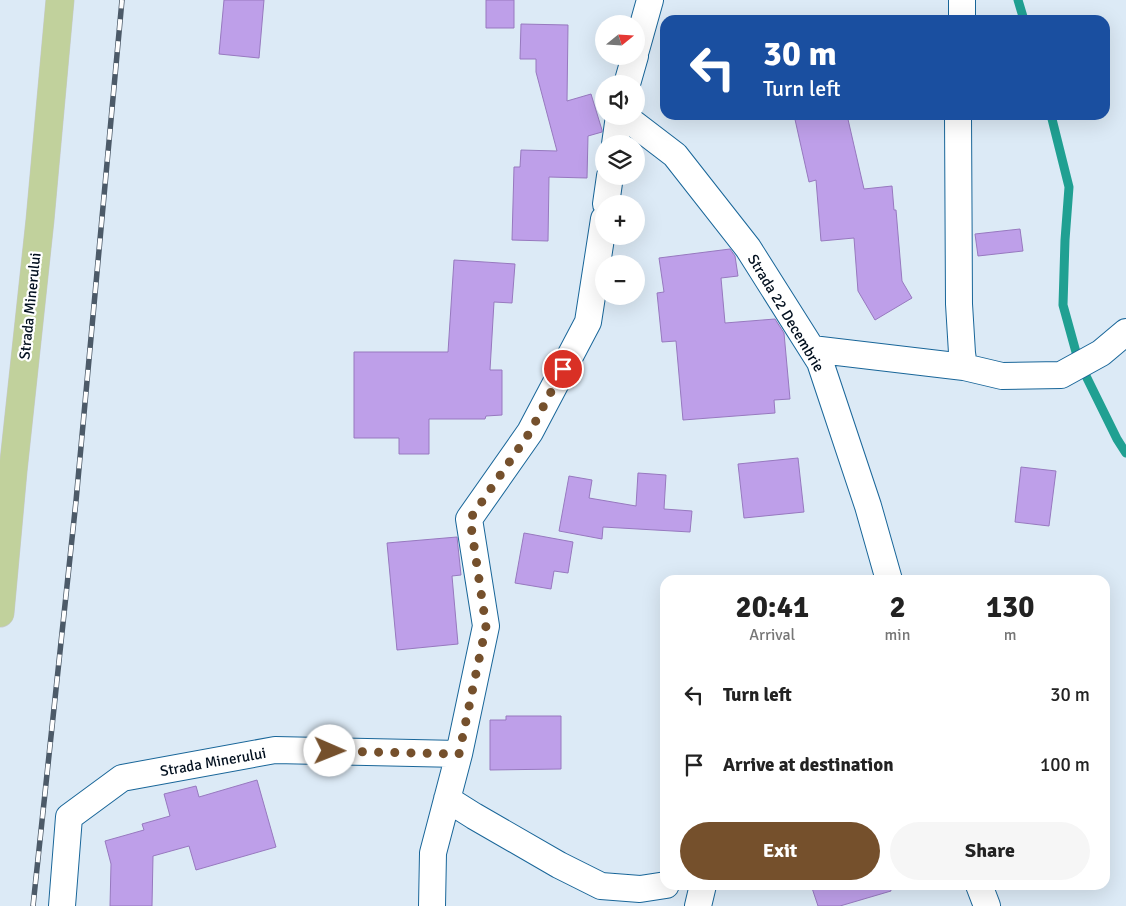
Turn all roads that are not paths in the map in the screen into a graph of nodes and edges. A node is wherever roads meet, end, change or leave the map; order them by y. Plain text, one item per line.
1 (60, 0) edge
2 (650, 0) edge
3 (962, 0) edge
4 (962, 15) edge
5 (645, 18) edge
6 (958, 120) edge
7 (636, 125) edge
8 (600, 245) edge
9 (1126, 332) edge
10 (812, 349) junction
11 (964, 367) junction
12 (888, 575) edge
13 (0, 613) edge
14 (459, 754) junction
15 (448, 799) junction
16 (660, 886) edge
17 (702, 890) edge
18 (981, 890) edge
19 (62, 906) edge
20 (432, 906) edge
21 (698, 906) edge
22 (987, 906) edge

1 - 13 main road, Strada Minerului
2 - 5 street
3 - 4 street
6 - 11 street
7 - 10 street, Strada 22 Decembrie
8 - 14 street
9 - 11 street
10 - 11 street
10 - 12 street, Strada 22 Decembrie
14 - 15 street
14 - 19 street, Strada Minerului
15 - 16 street
15 - 20 street
17 - 21 street
18 - 22 street

